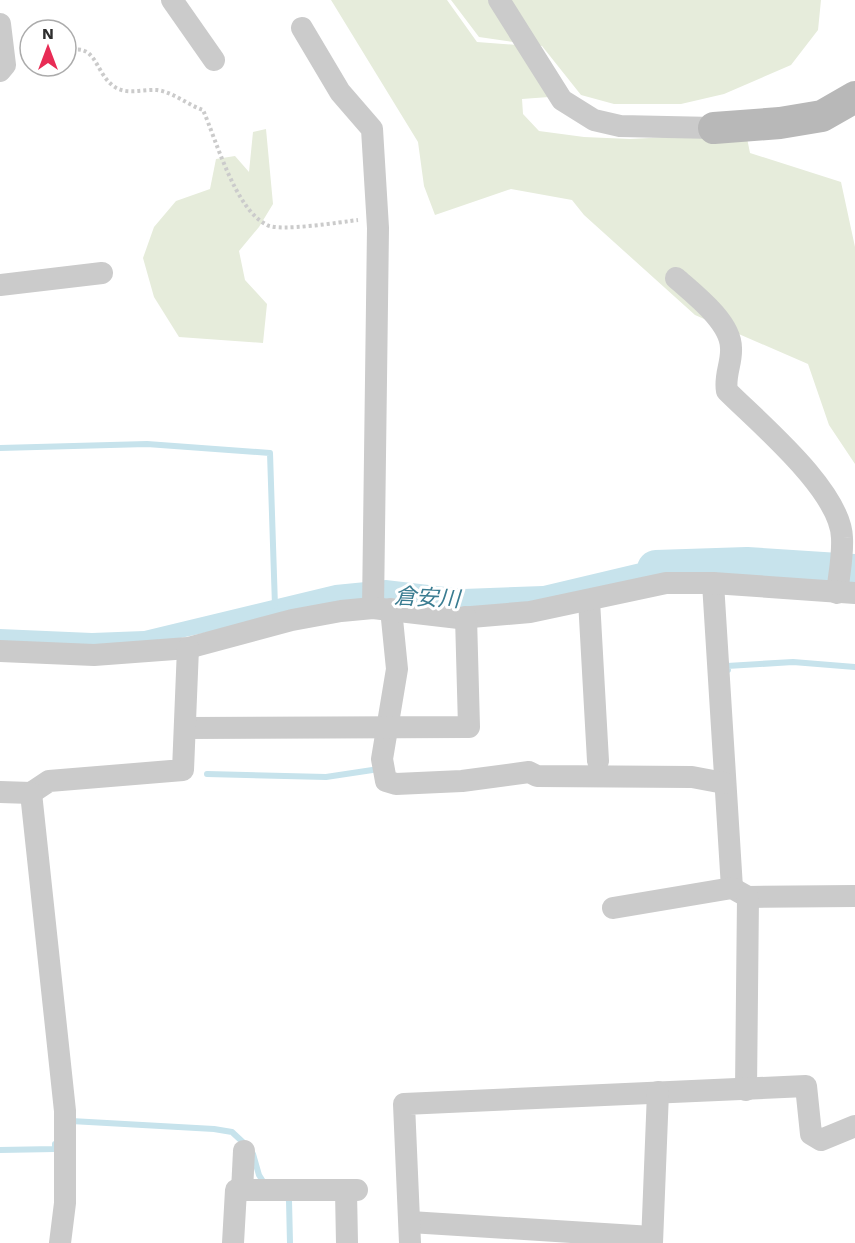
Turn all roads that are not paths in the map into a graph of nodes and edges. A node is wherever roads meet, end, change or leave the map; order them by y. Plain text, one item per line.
1 (172, 0) edge
2 (500, 0) edge
3 (0, 24) edge
4 (302, 27) dead end
5 (214, 60) dead end
6 (0, 71) edge
7 (855, 97) edge
8 (714, 128) joint
9 (102, 273) dead end
10 (676, 278) dead end
11 (0, 285) edge
12 (713, 583) junction
13 (842, 584) edge
14 (378, 599) junction
15 (589, 600) junction
16 (466, 617) junction
17 (188, 648) junction
18 (0, 651) edge
19 (389, 726) junction
20 (185, 728) junction
21 (598, 761) dead end
22 (725, 780) junction
23 (0, 792) edge
24 (31, 794) junction
25 (740, 892) junction
26 (855, 896) edge
27 (613, 908) dead end
28 (746, 1090) junction
29 (658, 1092) junction
30 (855, 1126) edge
31 (244, 1151) dead end
32 (242, 1191) junction
33 (410, 1233) edge
34 (652, 1240) edge
35 (60, 1243) edge
36 (233, 1243) edge
37 (347, 1243) edge

1 - 5 street
2 - 8 street
3 - 6 street
4 - 14 street
7 - 8 street
9 - 11 street
10 - 13 street
12 - 13 street
12 - 15 street
12 - 22 street
14 - 16 street
14 - 17 street
14 - 19 street
15 - 16 street
15 - 21 street
16 - 19 street
17 - 18 street
17 - 20 street
19 - 20 street
19 - 22 street
20 - 24 street
22 - 25 street
23 - 24 street
24 - 35 street
25 - 26 street
25 - 27 street
25 - 28 street
28 - 29 street
28 - 30 street
29 - 33 street
29 - 34 street
31 - 32 street
32 - 36 street
32 - 37 street
33 - 34 street

